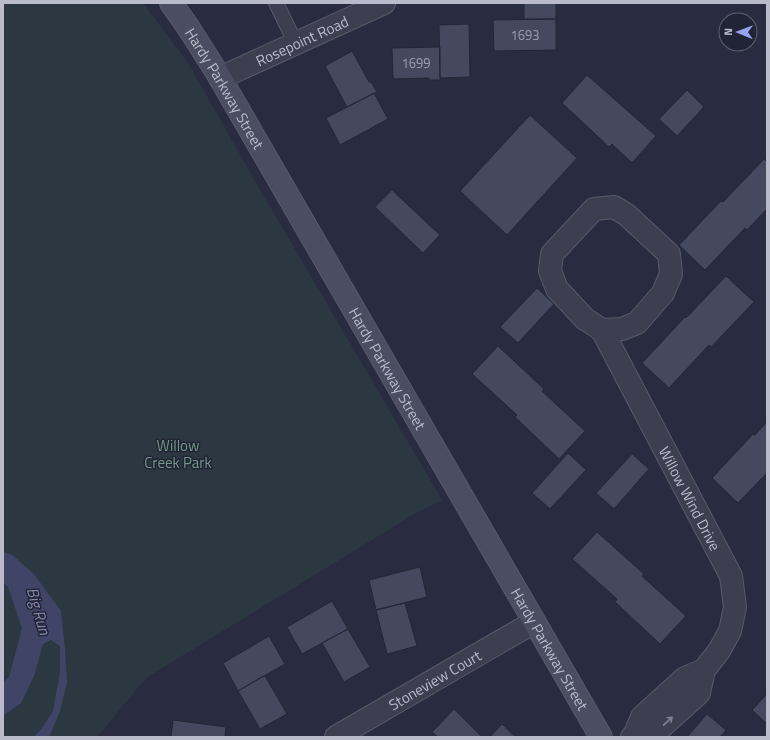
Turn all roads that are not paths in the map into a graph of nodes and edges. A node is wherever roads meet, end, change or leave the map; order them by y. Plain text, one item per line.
1 (170, 3) edge
2 (276, 3) edge
3 (384, 3) edge
4 (296, 44) junction
5 (220, 78) junction
6 (602, 330) junction
7 (534, 622) junction
8 (633, 736) edge
9 (336, 737) edge
10 (601, 737) edge

1 - 5 main road, Hardy Parkway Street
2 - 4 lane
3 - 4 street, Rosepoint Road
4 - 5 street, Rosepoint Road
5 - 7 main road, Hardy Parkway Street
6 - 6 street, Willow Wind Drive
6 - 8 street, Willow Wind Drive
7 - 9 street, Stoneview Court
7 - 10 main road, Hardy Parkway Street

